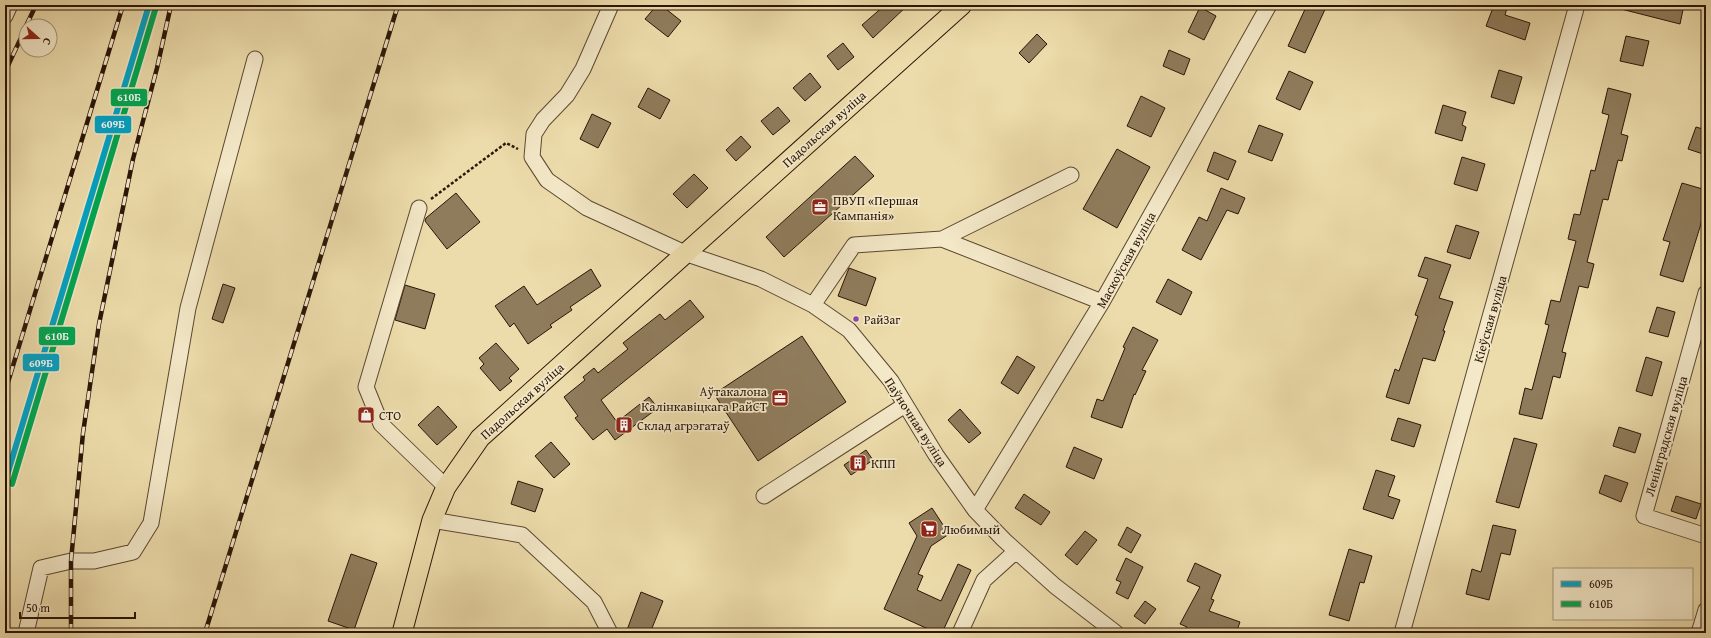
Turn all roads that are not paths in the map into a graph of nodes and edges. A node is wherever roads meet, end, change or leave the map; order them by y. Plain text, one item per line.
1 (10, 5) edge
2 (611, 5) edge
3 (962, 5) edge
4 (1269, 5) edge
5 (1577, 5) edge
6 (5, 16) edge
7 (255, 59) dead end
8 (1071, 175) dead end
9 (419, 208) road end
10 (942, 239) junction
11 (687, 254) junction
12 (1706, 293) edge
13 (1102, 302) junction
14 (813, 305) junction
15 (905, 405) junction
16 (446, 487) junction
17 (764, 496) dead end
18 (975, 510) junction
19 (432, 520) junction
20 (1706, 536) edge
21 (1016, 551) junction
22 (1706, 610) edge
23 (26, 633) edge
24 (402, 633) edge
25 (610, 633) edge
26 (960, 633) edge
27 (1116, 633) edge
28 (1402, 633) edge
29 (1699, 633) edge

1 - 6 street
2 - 11 street
3 - 11 main road, Падольская вуліца
4 - 13 street, Маскоўская вуліца
5 - 28 street, Кіеўская вуліца
7 - 23 street
8 - 10 street
9 - 16 street
10 - 13 street
10 - 14 street
11 - 14 street, Паўночная вуліца
11 - 16 main road, Падольская вуліца
12 - 20 street, Ленінградская вуліца
13 - 18 street, Маскоўская вуліца
14 - 15 street, Паўночная вуліца
15 - 17 street
15 - 18 street, Паўночная вуліца
16 - 19 main road, Падольская вуліца
18 - 21 street, Паўночная вуліца
19 - 24 main road, Падольская вуліца
19 - 25 street
21 - 26 street
21 - 27 street, Паўночная вуліца
22 - 29 street

